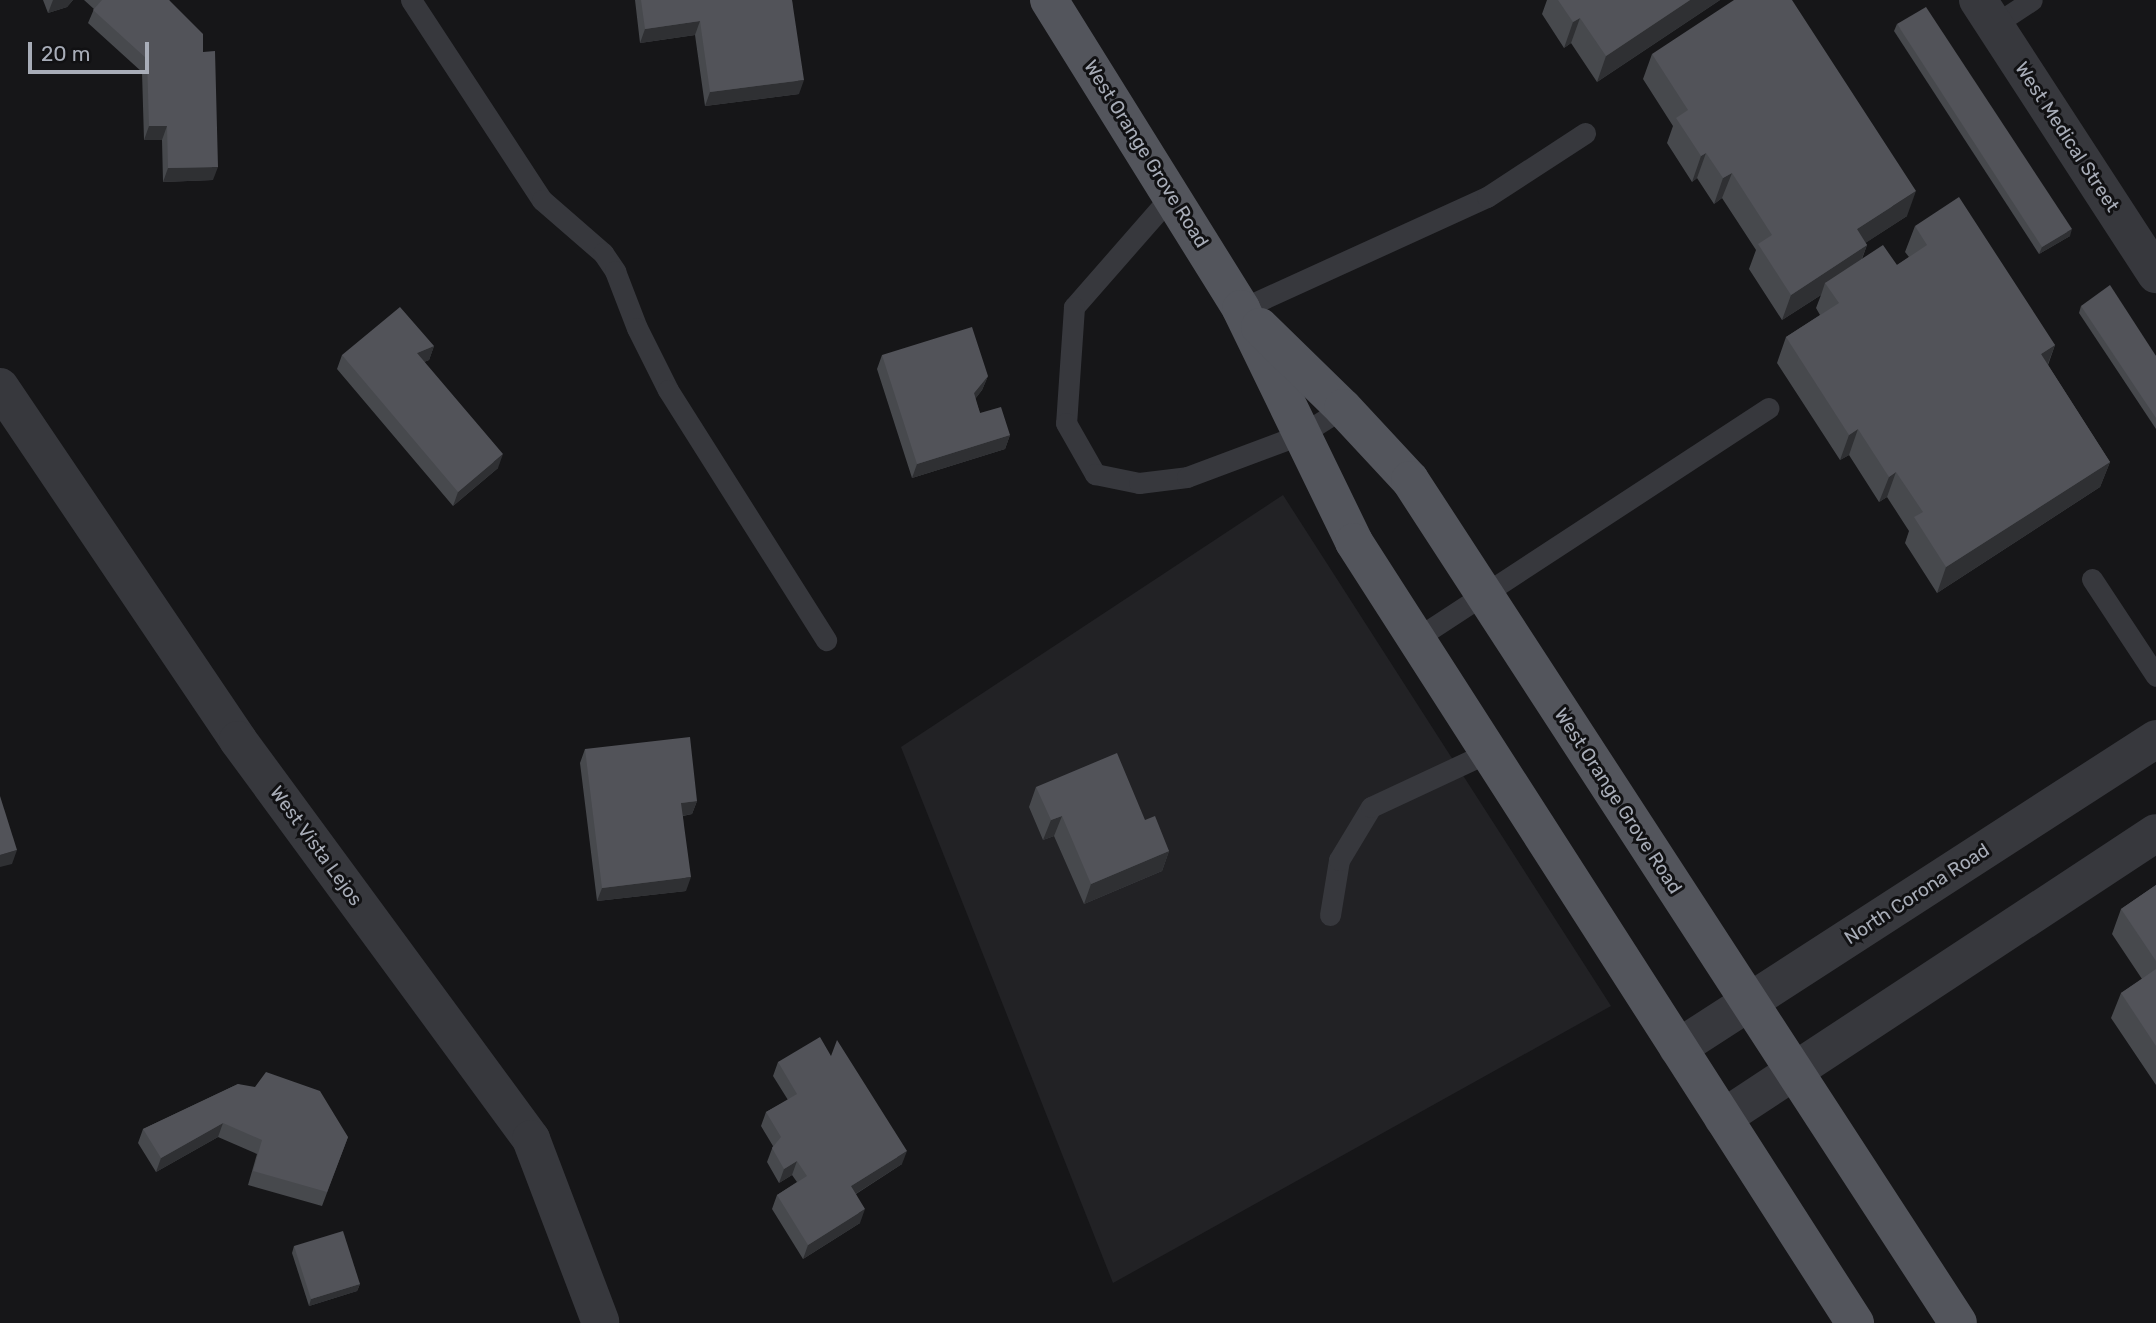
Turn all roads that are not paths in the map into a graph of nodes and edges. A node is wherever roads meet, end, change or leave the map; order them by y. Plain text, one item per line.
1 (411, 0) edge
2 (1049, 0) edge
3 (2032, 0) edge
4 (1986, 12) edge
5 (1585, 133) dead end
6 (1172, 195) junction
7 (2156, 274) edge
8 (1241, 309) junction
9 (0, 387) edge
10 (1343, 408) junction
11 (1768, 408) dead end
12 (1302, 434) junction
13 (2092, 579) dead end
14 (1484, 593) junction
15 (1417, 638) junction
16 (826, 640) dead end
17 (2156, 676) edge
18 (2156, 739) edge
19 (1489, 752) junction
20 (2156, 833) edge
21 (1330, 915) dead end
22 (1748, 1003) junction
23 (1678, 1048) junction
24 (1793, 1072) junction
25 (1723, 1118) junction
26 (600, 1321) dead end
27 (1856, 1323) edge
28 (1958, 1323) edge

1 - 16 lane
2 - 6 main road, West Orange Grove Road
3 - 4 lane
4 - 7 street, West Medical Street
5 - 8 lane
6 - 8 main road, West Orange Grove Road
6 - 12 lane
8 - 10 main road, West Orange Grove Road
8 - 12 main road, West Orange Grove Road
9 - 26 street, West Vista Lejos
10 - 12 lane
10 - 14 main road, West Orange Grove Road
11 - 14 lane
12 - 15 main road, West Orange Grove Road
13 - 17 lane
14 - 15 lane
14 - 22 main road, West Orange Grove Road
15 - 19 main road, West Orange Grove Road
18 - 22 street, North Corona Road
19 - 21 lane
19 - 23 main road, West Orange Grove Road
20 - 24 street
22 - 23 street, North Corona Road
22 - 24 main road, West Orange Grove Road
23 - 25 main road, West Orange Grove Road
24 - 25 street
24 - 28 main road, West Orange Grove Road
25 - 27 main road, West Orange Grove Road

